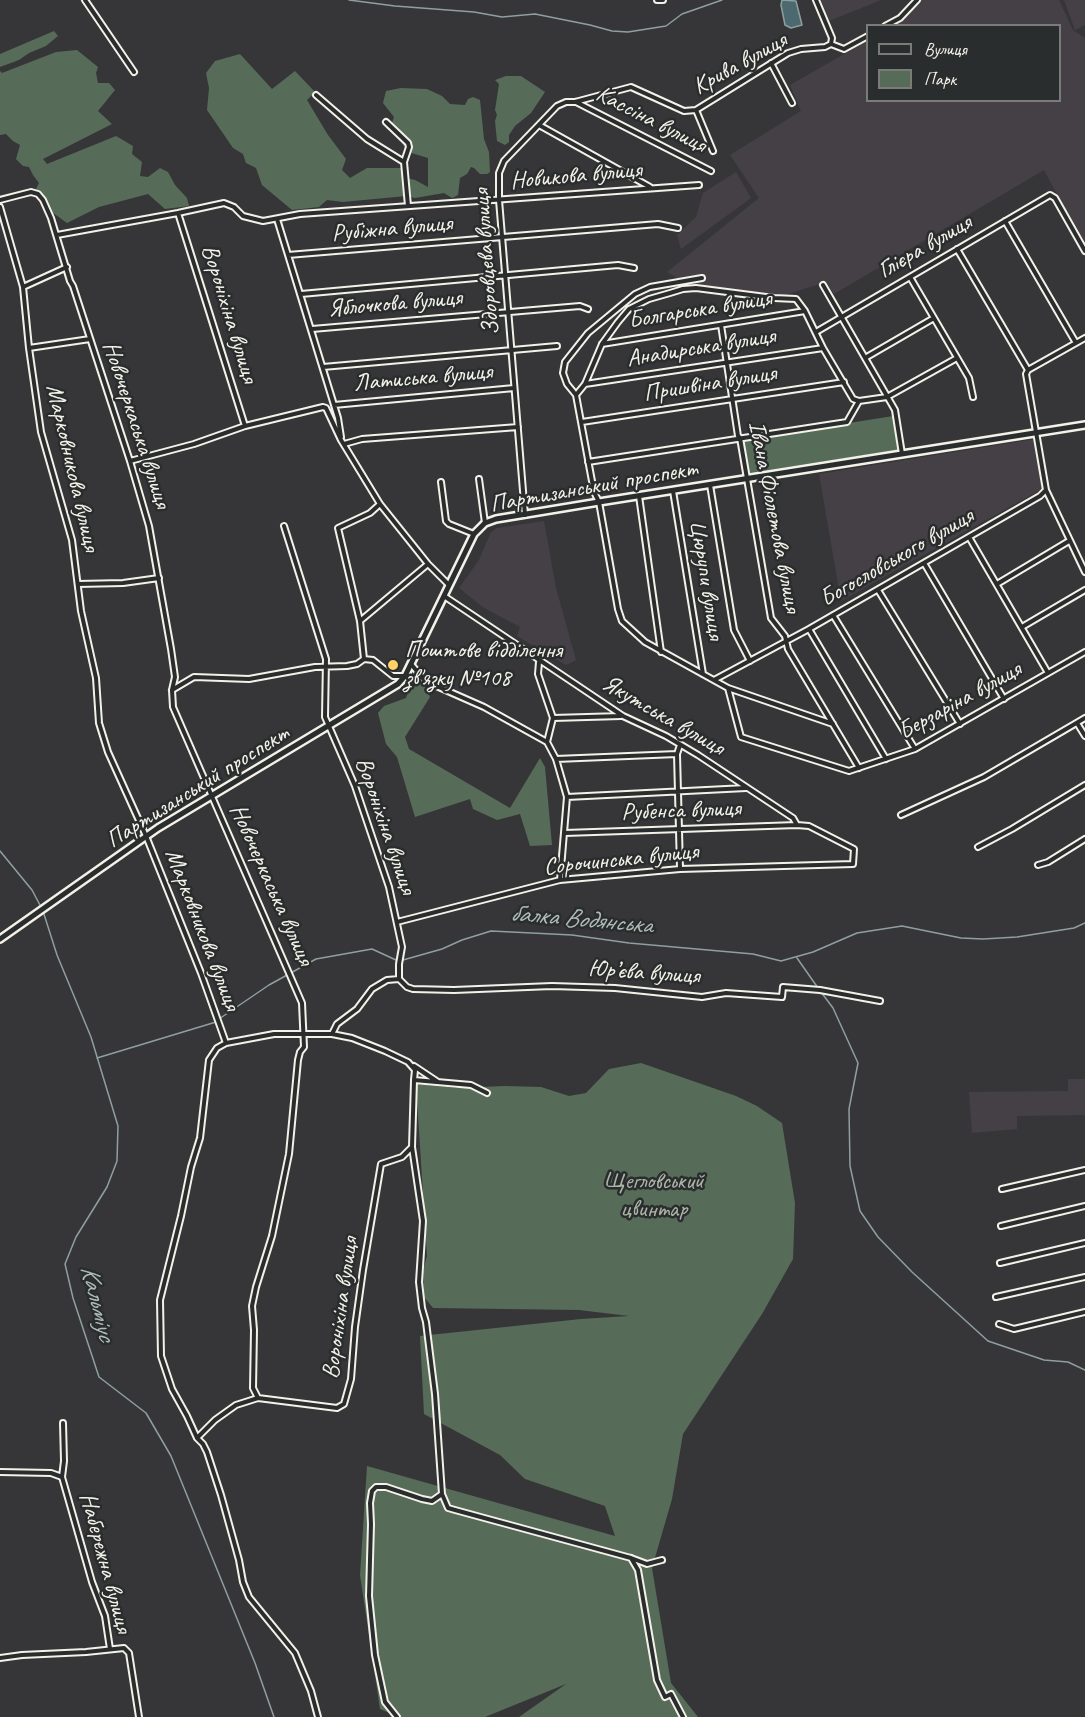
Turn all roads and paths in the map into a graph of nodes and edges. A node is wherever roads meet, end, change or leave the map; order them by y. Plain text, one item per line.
1 (85, 0) edge
2 (657, 0) edge
3 (663, 0) edge
4 (816, 0) edge
5 (917, 0) edge
6 (889, 24) edge
7 (866, 37) edge
8 (831, 44) junction
9 (771, 63) junction
10 (134, 72) dead end
11 (631, 87) joint
12 (316, 95) dead end
13 (575, 102) junction
14 (792, 103) dead end
15 (696, 110) junction
16 (386, 122) dead end
17 (539, 125) junction
18 (713, 151) dead end
19 (404, 162) junction
20 (711, 171) dead end
21 (699, 185) dead end
22 (650, 187) junction
23 (0, 200) edge
24 (500, 200) junction
25 (408, 206) junction
26 (0, 207) edge
27 (178, 213) junction
28 (278, 219) junction
29 (1005, 221) junction
30 (678, 228) dead end
31 (57, 235) junction
32 (502, 238) junction
33 (957, 249) junction
34 (1085, 251) edge
35 (288, 255) junction
36 (67, 267) junction
37 (634, 268) dead end
38 (505, 276) junction
39 (910, 277) junction
40 (702, 278) dead end
41 (823, 285) dead end
42 (23, 287) junction
43 (301, 294) junction
44 (588, 309) dead end
45 (805, 311) junction
46 (508, 313) junction
47 (842, 317) junction
48 (934, 318) junction
49 (721, 325) junction
50 (312, 329) junction
51 (816, 332) junction
52 (1085, 338) edge
53 (90, 339) junction
54 (1076, 343) junction
55 (602, 344) junction
56 (557, 346) dead end
57 (29, 348) junction
58 (824, 348) junction
59 (511, 350) junction
60 (865, 358) junction
61 (957, 358) junction
62 (727, 362) junction
63 (323, 367) junction
64 (1028, 370) junction
65 (844, 382) junction
66 (585, 384) junction
67 (514, 388) junction
68 (576, 395) junction
69 (888, 397) junction
70 (973, 397) dead end
71 (733, 399) junction
72 (859, 401) junction
73 (334, 405) junction
74 (582, 422) junction
75 (1085, 425) edge
76 (245, 426) junction
77 (518, 427) junction
78 (1036, 433) junction
79 (740, 438) junction
80 (342, 442) junction
81 (902, 454) junction
82 (130, 461) junction
83 (588, 462) junction
84 (479, 479) dead end
85 (747, 480) junction
86 (441, 482) dead end
87 (710, 485) junction
88 (1046, 490) junction
89 (673, 491) junction
90 (639, 496) junction
91 (599, 502) junction
92 (380, 504) junction
93 (525, 515) junction
94 (485, 523) junction
95 (284, 526) dead end
96 (474, 534) junction
97 (969, 537) junction
98 (1069, 541) junction
99 (924, 563) junction
100 (428, 564) junction
101 (1085, 572) edge
102 (159, 578) junction
103 (78, 584) junction
104 (997, 584) junction
105 (449, 585) junction
106 (878, 590) junction
107 (1085, 590) edge
108 (444, 596) junction
109 (833, 615) junction
110 (360, 621) junction
111 (1022, 627) junction
112 (809, 629) junction
113 (787, 641) junction
114 (661, 652) junction
115 (1085, 652) edge
116 (364, 659) junction
117 (750, 661) junction
118 (539, 662) junction
119 (411, 664) junction
120 (326, 667) junction
121 (1048, 673) junction
122 (703, 675) junction
123 (405, 676) junction
124 (714, 681) junction
125 (728, 688) junction
126 (172, 690) junction
127 (1004, 699) junction
128 (623, 716) junction
129 (553, 718) junction
130 (1085, 718) edge
131 (1077, 723) junction
132 (833, 724) junction
133 (960, 724) junction
134 (330, 726) junction
135 (1085, 736) edge
136 (547, 742) junction
137 (680, 745) junction
138 (915, 749) junction
139 (676, 754) junction
140 (556, 759) junction
141 (886, 759) junction
142 (859, 768) junction
143 (1085, 785) edge
144 (747, 788) junction
145 (678, 792) junction
146 (212, 796) junction
147 (567, 797) junction
148 (901, 815) dead end
149 (797, 825) junction
150 (679, 830) junction
151 (565, 833) junction
152 (146, 836) junction
153 (1085, 839) edge
154 (978, 847) dead end
155 (853, 864) joint
156 (1038, 865) dead end
157 (680, 869) junction
158 (560, 880) junction
159 (397, 922) junction
160 (0, 939) edge
161 (399, 980) junction
162 (880, 1001) dead end
163 (303, 1033) junction
164 (332, 1034) junction
165 (226, 1043) junction
166 (408, 1062) junction
167 (414, 1080) junction
168 (438, 1082) junction
169 (487, 1092) dead end
170 (412, 1147) junction
171 (1085, 1170) edge
172 (1002, 1189) dead end
173 (1085, 1206) edge
174 (1001, 1226) dead end
175 (1085, 1243) edge
176 (1000, 1263) dead end
177 (1085, 1277) edge
178 (996, 1297) dead end
179 (1085, 1312) edge
180 (999, 1324) dead end
181 (258, 1398) junction
182 (63, 1423) dead end
183 (197, 1438) junction
184 (0, 1472) edge
185 (62, 1477) junction
186 (442, 1494) junction
187 (631, 1558) junction
188 (662, 1560) dead end
189 (110, 1649) junction
190 (0, 1658) edge
191 (139, 1717) edge
192 (318, 1717) edge
193 (397, 1717) edge
194 (683, 1717) edge

1 - 10 street
2 - 3 street
4 - 8 street
5 - 6 street
7 - 8 street, Крива вулиця
8 - 9 street, Крива вулиця
9 - 14 street
9 - 15 street, Крива вулиця
11 - 13 street, Здоровцева вулиця
11 - 15 street, Крива вулиця
12 - 19 street
13 - 17 street, Здоровцева вулиця
13 - 20 street, Кассіна вулиця
15 - 18 street, Кассіна вулиця
16 - 19 street
17 - 22 street
17 - 24 street, Здоровцева вулиця
19 - 25 street
21 - 22 street, Новикова вулиця
22 - 24 street, Новикова вулиця
23 - 31 street, Новочеркаська вулиця
24 - 25 street, Новикова вулиця
24 - 32 street, Здоровцева вулиця
25 - 28 street, Новикова вулиця
26 - 42 street, Марковникова вулиця
27 - 28 street, Новикова вулиця
27 - 31 street, Новикова вулиця
27 - 76 street, Вороніхіна вулиця
28 - 35 street
29 - 33 street, Глієра вулиця
29 - 34 street, Глієра вулиця
29 - 54 street
30 - 32 street, Рубіжна вулиця
31 - 36 street, Новочеркаська вулиця
32 - 35 street, Рубіжна вулиця
32 - 38 street, Здоровцева вулиця
33 - 39 street, Глієра вулиця
33 - 64 street
35 - 43 street
36 - 42 street
36 - 53 street, Новочеркаська вулиця
37 - 38 street
38 - 43 street
38 - 46 street, Здоровцева вулиця
39 - 47 street, Глієра вулиця
39 - 48 street
40 - 68 street
41 - 47 street
42 - 57 street, Марковникова вулиця
43 - 50 street
44 - 46 street, Яблочкова вулиця
45 - 49 street, Болгарська вулиця
45 - 51 street
45 - 55 street
46 - 50 street, Яблочкова вулиця
46 - 59 street, Здоровцева вулиця
47 - 51 street, Глієра вулиця
47 - 60 street
48 - 60 street
48 - 61 street
49 - 55 street, Болгарська вулиця
49 - 62 street, Івана Фіолетова вулиця
50 - 63 street
51 - 58 street
52 - 54 street
53 - 57 street
53 - 82 street, Новочеркаська вулиця
54 - 64 street
55 - 66 street
56 - 59 street
57 - 103 street, Марковникова вулиця
58 - 62 street, Анадирська вулиця
58 - 65 street
59 - 63 street
59 - 67 street, Здоровцева вулиця
60 - 69 street
61 - 69 street
61 - 70 street
62 - 66 street, Анадирська вулиця
62 - 71 street, Івана Фіолетова вулиця
63 - 73 street
64 - 78 street
65 - 71 street, Пришвіна вулиця
65 - 72 street
66 - 68 street
67 - 73 street, Латиська вулиця
67 - 77 street, Здоровцева вулиця
68 - 74 street
69 - 72 street
69 - 81 street
71 - 74 street, Пришвіна вулиця
71 - 79 street, Івана Фіолетова вулиця
72 - 79 street
73 - 80 street
74 - 83 street
75 - 78 street, Партизанський проспект
76 - 80 street
76 - 82 street
77 - 80 street
77 - 93 street, Здоровцева вулиця
78 - 81 street, Партизанський проспект
78 - 88 street
79 - 83 street
79 - 85 street, Івана Фіолетова вулиця
80 - 92 street
81 - 85 street, Партизанський проспект
82 - 102 street, Новочеркаська вулиця
83 - 91 street
84 - 94 street
85 - 87 street, Партизанський проспект
85 - 113 street, Івана Фіолетова вулиця
86 - 96 street
87 - 89 street, Партизанський проспект
87 - 117 street
88 - 97 street, Богословського вулиця
88 - 98 street
89 - 90 street, Партизанський проспект
89 - 122 street, Цюрупи вулиця
90 - 91 street, Партизанський проспект
90 - 114 street
91 - 93 street, Партизанський проспект
91 - 114 street
92 - 100 street
92 - 110 street
93 - 94 street, Партизанський проспект
94 - 96 street, Партизанський проспект
95 - 120 street, Вороніхіна вулиця
96 - 105 street, Партизанський проспект
97 - 99 street, Богословського вулиця
97 - 104 street
98 - 101 street
98 - 104 street
99 - 106 street, Богословського вулиця
99 - 127 street
100 - 105 street
100 - 110 street
102 - 103 street
102 - 126 street, Новочеркаська вулиця
103 - 152 street, Марковникова вулиця
104 - 111 street
105 - 108 street, Партизанський проспект
106 - 109 street, Богословського вулиця
106 - 133 street
107 - 111 street
108 - 118 street, Якутська вулиця
108 - 119 street, Партизанський проспект
109 - 112 street, Богословського вулиця
109 - 138 street
110 - 116 street
111 - 121 street
112 - 113 street, Богословського вулиця
112 - 141 street
113 - 117 street, Богословського вулиця
113 - 132 street, Івана Фіолетова вулиця
114 - 122 street
115 - 121 street, Берзаріна вулиця
116 - 120 street
116 - 123 street
117 - 124 street, Богословського вулиця
118 - 128 street, Якутська вулиця
118 - 129 street
119 - 123 street, Партизанський проспект
119 - 136 street
120 - 126 street
120 - 134 street, Вороніхіна вулиця
121 - 127 street, Берзаріна вулиця
122 - 124 street
123 - 134 street, Партизанський проспект
124 - 125 street
125 - 132 street
125 - 142 street, Берзаріна вулиця
126 - 146 street, Новочеркаська вулиця
127 - 133 street, Берзаріна вулиця
128 - 129 street
128 - 137 street, Якутська вулиця
129 - 136 street
130 - 131 street
131 - 135 street
131 - 148 street
132 - 142 street, Івана Фіолетова вулиця
133 - 138 street, Берзаріна вулиця
134 - 146 street, Партизанський проспект
134 - 159 street, Вороніхіна вулиця
136 - 140 street
137 - 139 street
137 - 144 street, Якутська вулиця
138 - 141 street, Берзаріна вулиця
139 - 140 street
139 - 145 street
140 - 147 street
141 - 142 street, Берзаріна вулиця
143 - 154 street
144 - 145 street
144 - 149 street, Якутська вулиця
145 - 147 street
145 - 150 street
146 - 152 street, Партизанський проспект
146 - 163 street, Новочеркаська вулиця
147 - 151 street
149 - 150 street, Рубенса вулиця
149 - 155 street, Якутська вулиця
150 - 151 street, Рубенса вулиця
150 - 157 street
151 - 158 street
152 - 160 street, Партизанський проспект
152 - 165 street, Марковникова вулиця
153 - 156 street
155 - 157 street, Сорочинська вулиця
157 - 158 street, Сорочинська вулиця
158 - 159 street, Сорочинська вулиця
159 - 161 street, Вороніхіна вулиця
161 - 162 street, Юр’єва вулиця
161 - 164 street
163 - 164 street
163 - 165 street
163 - 181 street, Новочеркаська вулиця
164 - 166 street
165 - 183 street, Марковникова вулиця
166 - 167 street
166 - 168 street
167 - 168 street
167 - 170 street
168 - 169 street
170 - 181 street, Вороніхіна вулиця
170 - 186 street
171 - 172 street
173 - 174 street
175 - 176 street
177 - 178 street
179 - 180 street
181 - 183 street, Вороніхіна вулиця
182 - 185 street
183 - 192 street, Марковникова вулиця
184 - 185 street, Набережна вулиця
185 - 189 street, Набережна вулиця
186 - 187 street
186 - 193 street
187 - 188 street
187 - 194 street
189 - 190 street
189 - 191 street, Набережна вулиця

